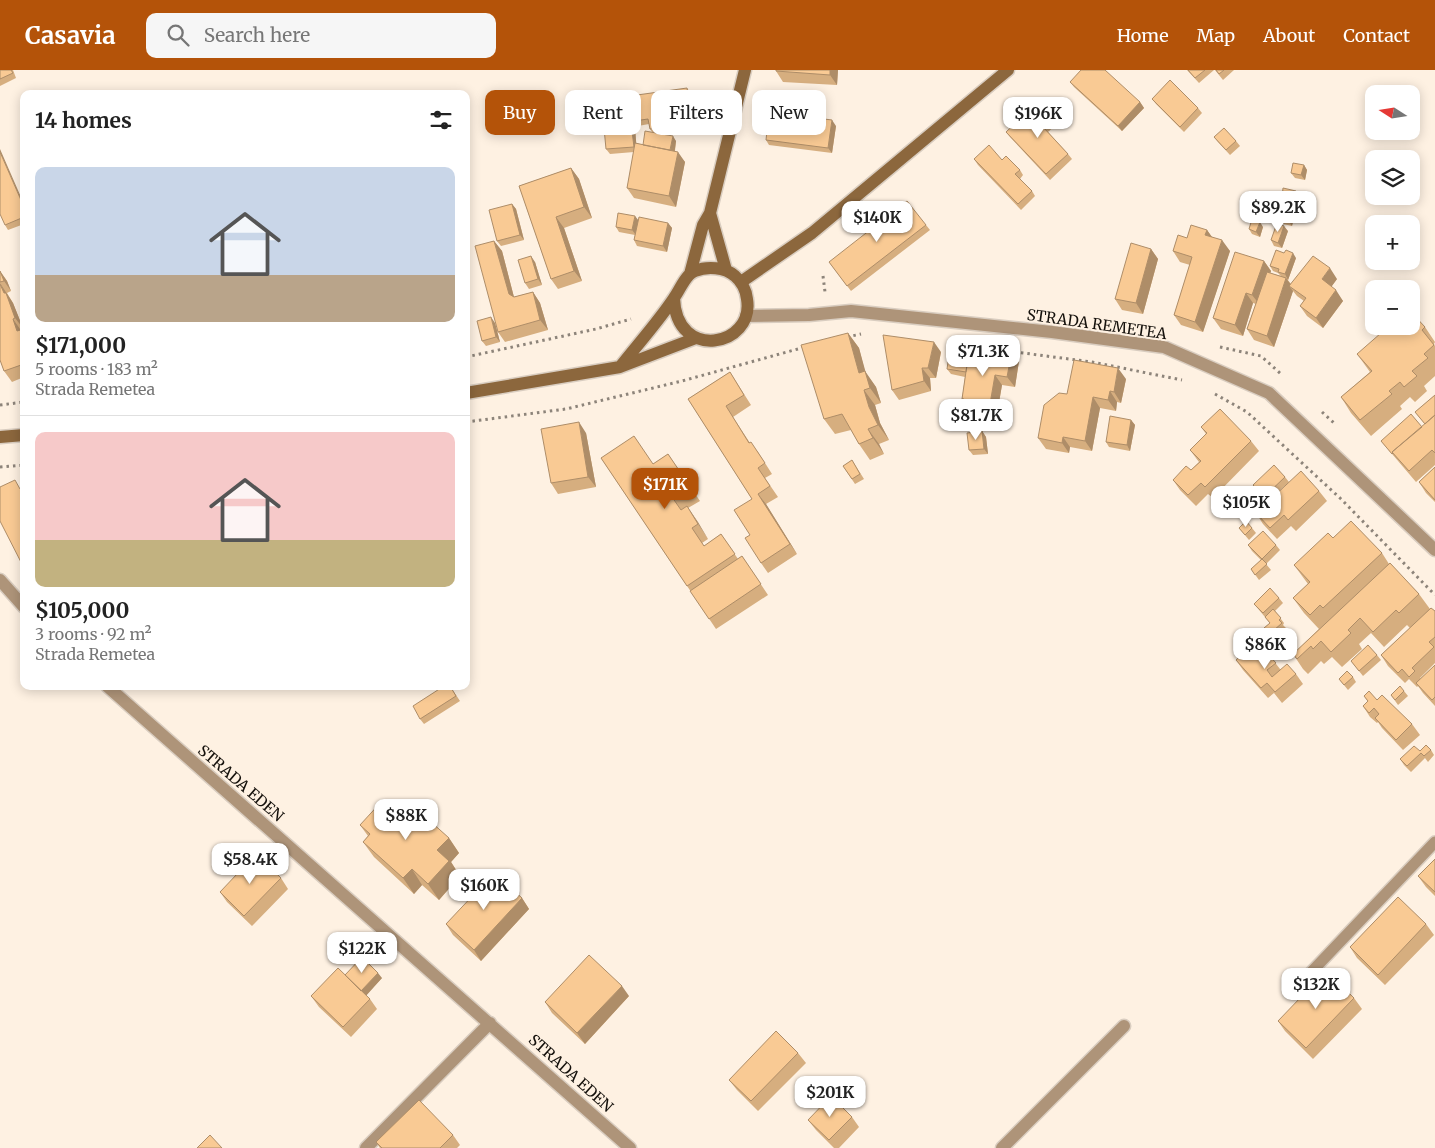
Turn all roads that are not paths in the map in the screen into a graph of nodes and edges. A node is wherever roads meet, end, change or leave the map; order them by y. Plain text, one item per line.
1 (745, 70) edge
2 (1008, 70) edge
3 (710, 213) junction
4 (726, 270) junction
5 (690, 274) junction
6 (741, 282) junction
7 (674, 298) junction
8 (746, 316) junction
9 (696, 338) junction
10 (620, 368) junction
11 (470, 392) edge
12 (20, 435) edge
13 (0, 437) edge
14 (1435, 550) edge
15 (0, 580) edge
16 (20, 602) edge
17 (112, 690) edge
18 (1435, 842) edge
19 (1297, 987) dead end
20 (490, 1023) junction
21 (1124, 1026) dead end
22 (366, 1148) edge
23 (630, 1148) edge
24 (1002, 1148) edge

1 - 3 street
2 - 6 street
3 - 4 street
3 - 5 street
4 - 5 street
4 - 6 street
5 - 7 street
6 - 8 street
7 - 9 street
7 - 10 street
8 - 9 street
8 - 14 street, STRADA REMETEA
9 - 10 street
10 - 11 street
12 - 13 street
15 - 16 street
17 - 20 street, STRADA EDEN
18 - 19 lane
20 - 22 street
20 - 23 street, STRADA EDEN
21 - 24 street

